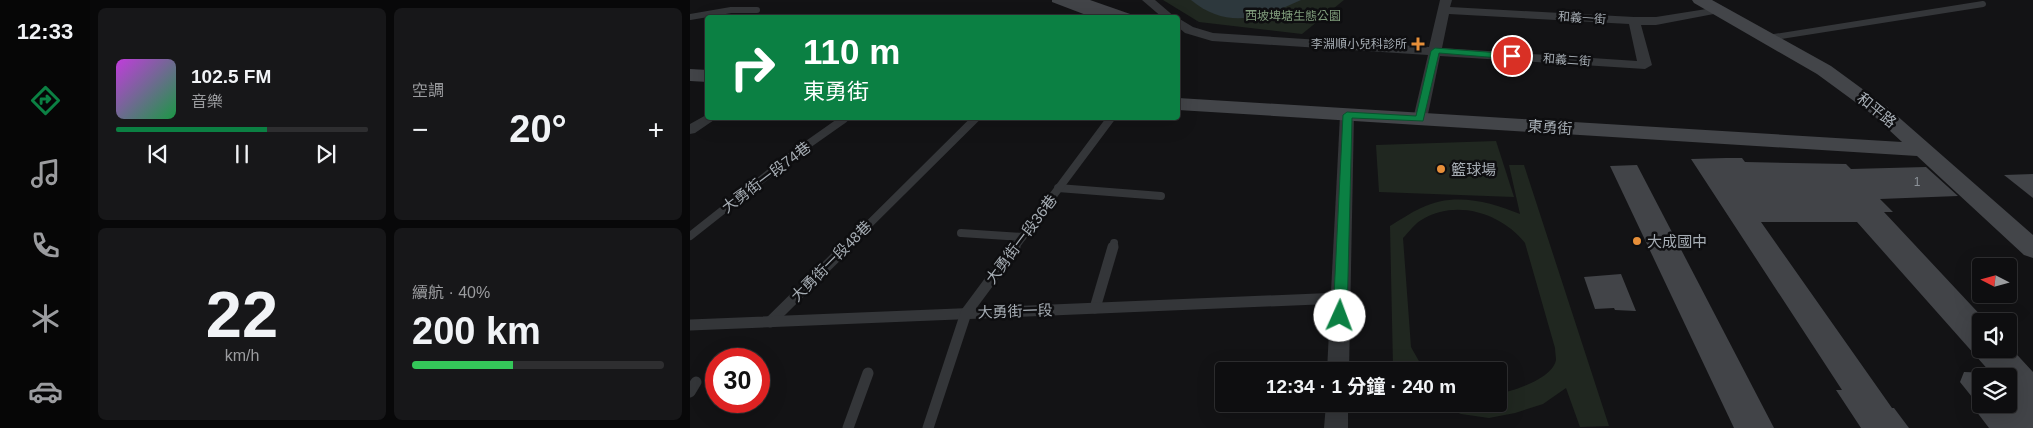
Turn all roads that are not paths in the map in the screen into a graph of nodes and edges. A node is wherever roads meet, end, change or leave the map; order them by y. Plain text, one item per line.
1 (1148, 0) edge
2 (1700, 0) edge
3 (1982, 4) dead end
4 (1445, 5) edge
5 (757, 10) dead end
6 (1719, 10) junction
7 (1168, 15) edge
8 (690, 17) edge
9 (1634, 21) junction
10 (1180, 24) edge
11 (1768, 38) junction
12 (1435, 51) junction
13 (690, 75) edge
14 (705, 76) edge
15 (1180, 104) edge
16 (1347, 115) junction
17 (1420, 119) junction
18 (707, 120) edge
19 (843, 120) edge
20 (974, 120) edge
21 (1109, 120) edge
22 (690, 130) edge
23 (1922, 150) junction
24 (1058, 188) junction
25 (1162, 196) dead end
26 (961, 233) dead end
27 (690, 236) edge
28 (1022, 237) junction
29 (1114, 243) dead end
30 (2033, 249) edge
31 (1341, 298) junction
32 (1095, 308) junction
33 (966, 313) junction
34 (770, 322) junction
35 (690, 325) edge
36 (1338, 362) edge
37 (868, 373) dead end
38 (1336, 412) edge
39 (848, 428) edge
40 (928, 428) edge
41 (1336, 428) edge

1 - 7 street
2 - 6 street, 和平路
3 - 11 lane
4 - 9 street, 和義一街
4 - 12 street
5 - 8 lane
6 - 9 street, 和義一街
6 - 11 street, 和平路
9 - 12 street, 和義二街
10 - 12 street, 和義二街
11 - 23 street, 和平路
12 - 17 street
13 - 14 street
15 - 16 street, 東勇街
16 - 17 street, 東勇街
16 - 31 street
17 - 23 street, 東勇街
18 - 22 street
19 - 27 lane, 大勇街一段74巷
20 - 34 lane, 大勇街一段48巷
21 - 24 lane, 大勇街一段36巷
23 - 30 street, 和平路
24 - 25 lane
24 - 28 lane, 大勇街一段36巷
26 - 28 lane
28 - 33 lane, 大勇街一段36巷
29 - 32 lane
31 - 32 lane, 大勇街一段
31 - 36 street
32 - 33 lane, 大勇街一段
33 - 34 lane, 大勇街一段
33 - 40 lane, 大勇街一段36巷
34 - 35 lane, 大勇街一段
37 - 39 lane
38 - 41 street

